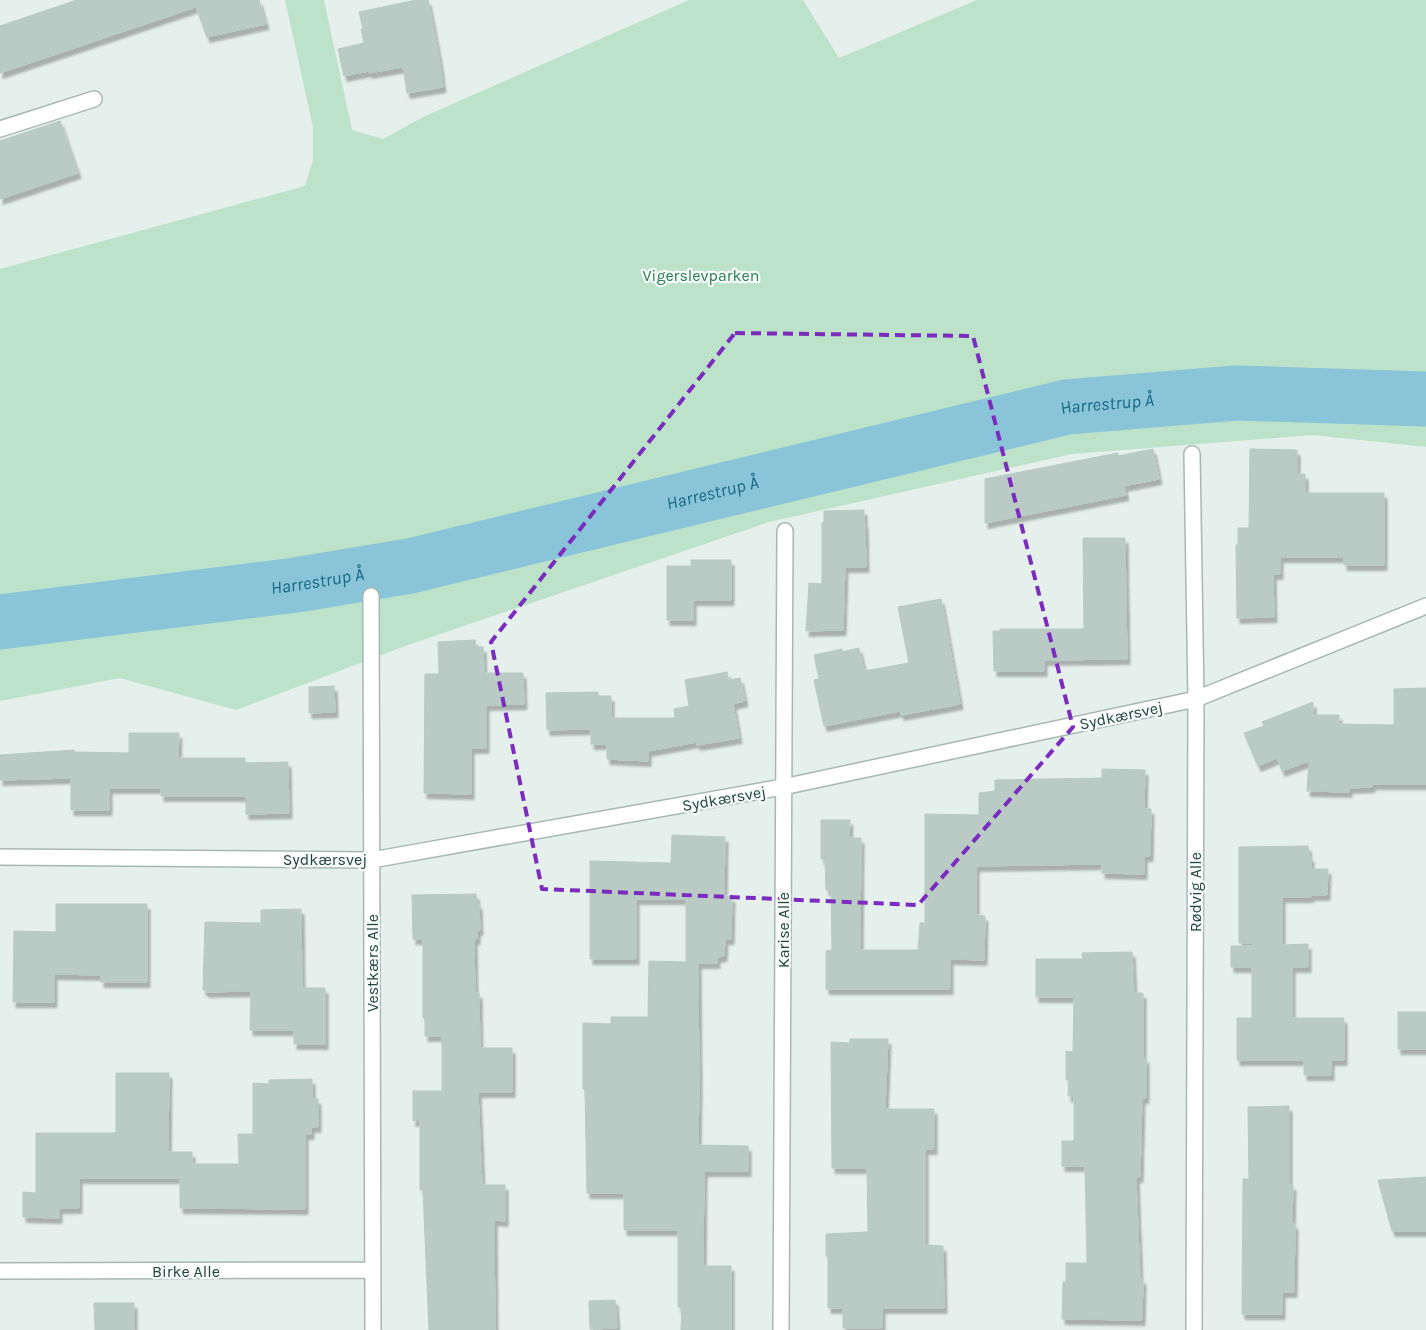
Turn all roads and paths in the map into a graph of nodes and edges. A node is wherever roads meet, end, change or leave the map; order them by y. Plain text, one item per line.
1 (94, 99) dead end
2 (0, 129) edge
3 (1192, 454) dead end
4 (785, 531) dead end
5 (370, 596) dead end
6 (1426, 606) edge
7 (1196, 698) junction
8 (783, 787) junction
9 (0, 857) edge
10 (372, 860) junction
11 (373, 1270) junction
12 (0, 1271) edge
13 (373, 1330) edge
14 (781, 1330) edge
15 (1194, 1330) edge

1 - 2 street
3 - 7 street, Rødvig Alle
4 - 8 street, Karise Alle
5 - 10 street, Vestkærs Alle
6 - 7 street, Sydkærsvej
7 - 8 street, Sydkærsvej
7 - 15 street, Rødvig Alle
8 - 10 street, Sydkærsvej
8 - 14 street, Karise Alle
9 - 10 street, Sydkærsvej
10 - 11 street, Vestkærs Alle
11 - 12 street, Birke Alle
11 - 13 street, Vestkærs Alle

